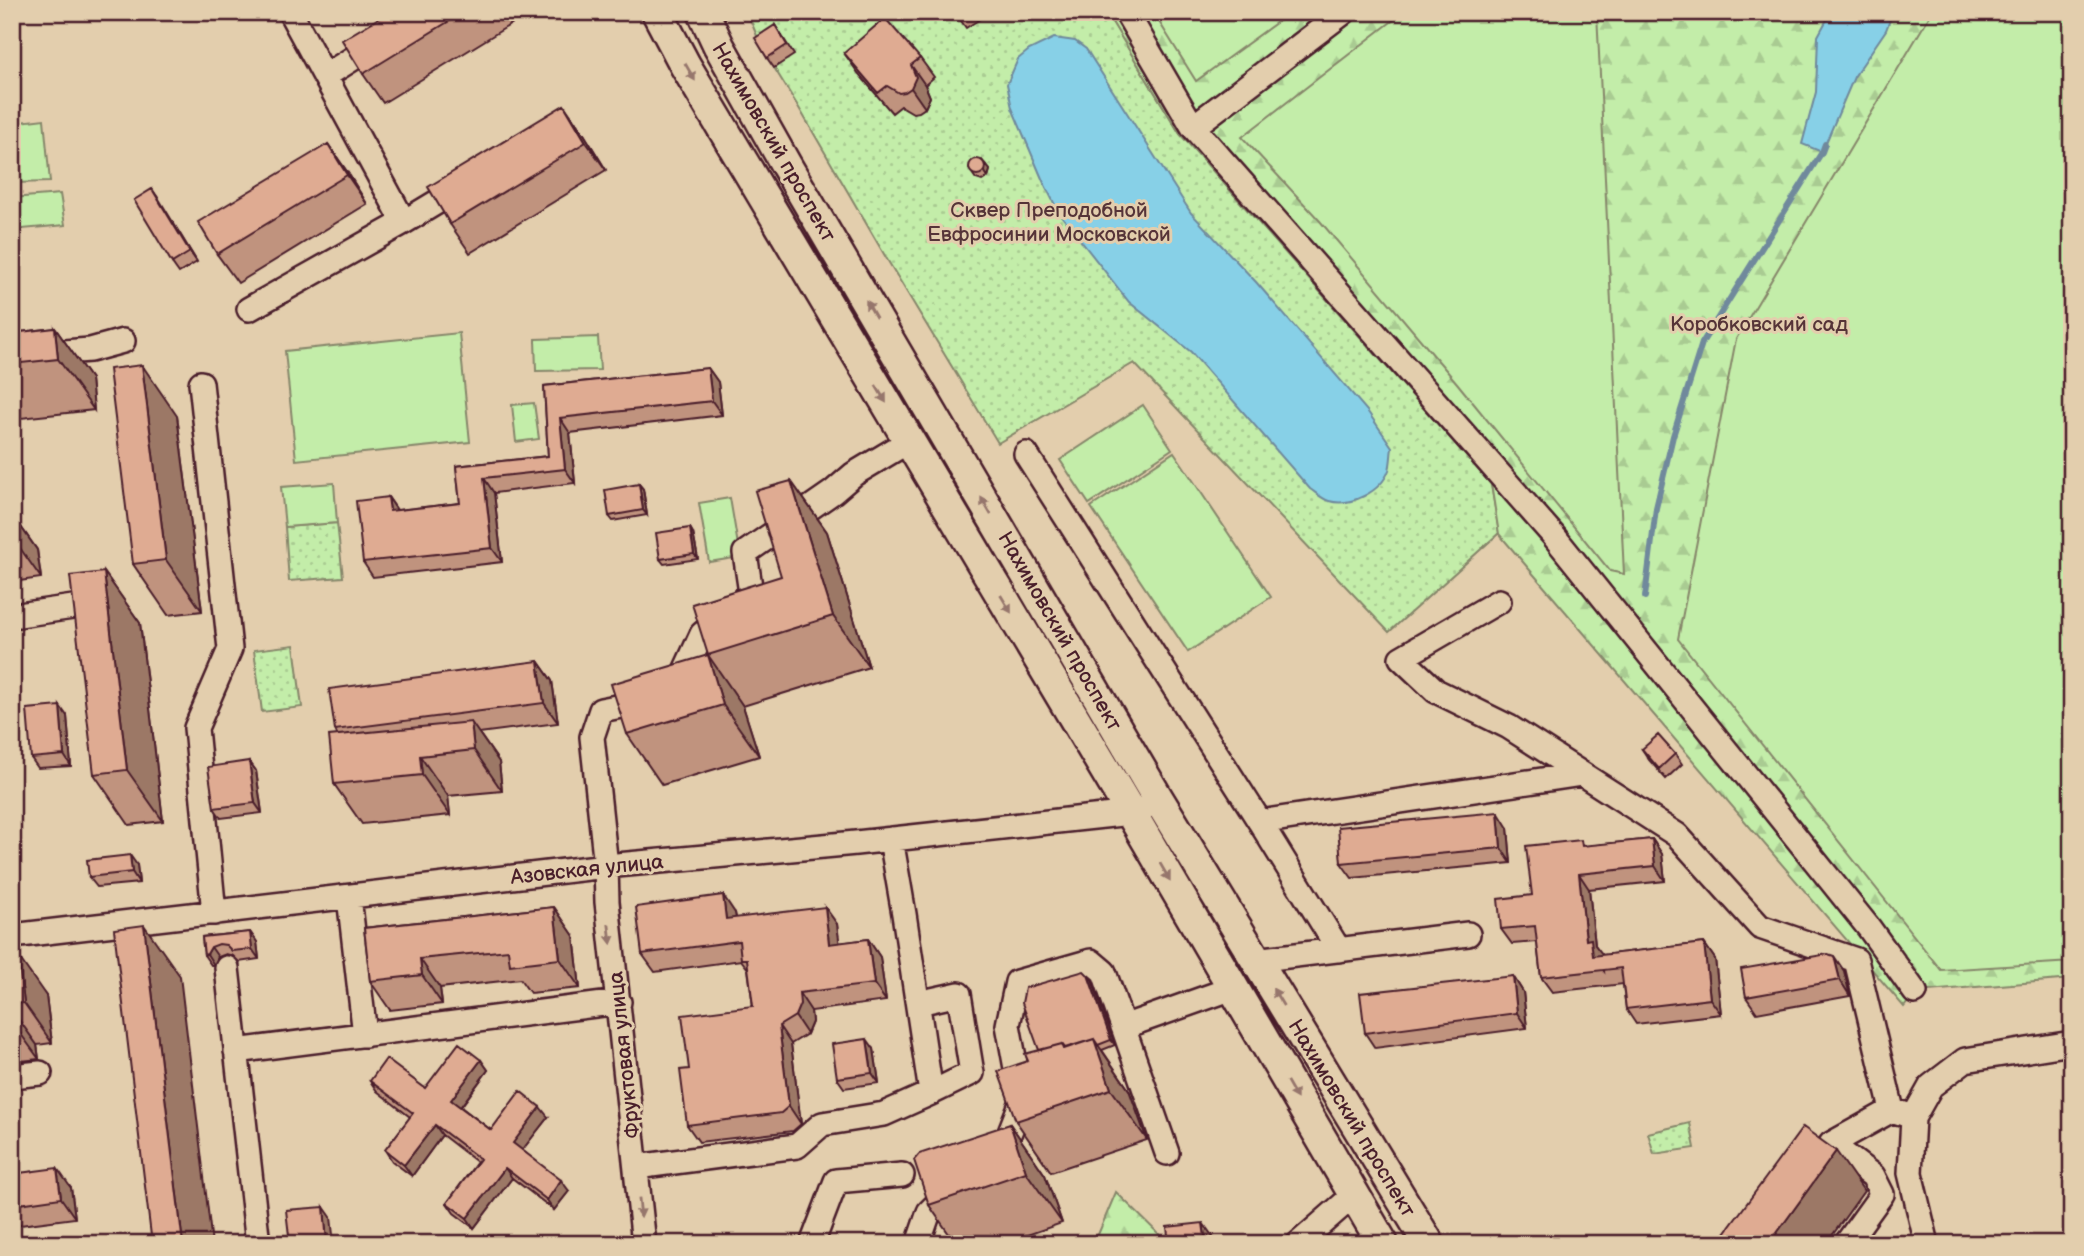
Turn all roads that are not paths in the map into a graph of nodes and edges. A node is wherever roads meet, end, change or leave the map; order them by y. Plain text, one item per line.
1 (290, 12) edge
2 (427, 12) edge
3 (657, 12) edge
4 (703, 12) edge
5 (1126, 12) edge
6 (1345, 12) edge
7 (325, 76) junction
8 (1194, 127) junction
9 (475, 179) edge
10 (404, 222) junction
11 (249, 309) dead end
12 (123, 341) dead end
13 (12, 356) edge
14 (201, 383) dead end
15 (909, 441) junction
16 (1026, 454) dead end
17 (1499, 601) dead end
18 (87, 605) edge
19 (12, 616) edge
20 (1582, 774) junction
21 (1160, 802) junction
22 (1131, 813) junction
23 (1260, 822) junction
24 (891, 839) junction
25 (606, 866) junction
26 (349, 897) junction
27 (214, 913) junction
28 (1468, 934) dead end
29 (12, 936) edge
30 (1339, 950) junction
31 (1255, 960) junction
32 (227, 968) dead end
33 (1233, 988) junction
34 (1915, 992) dead end
35 (619, 1002) junction
36 (918, 1003) junction
37 (1123, 1027) junction
38 (366, 1035) junction
39 (2072, 1043) edge
40 (236, 1051) junction
41 (1138, 1069) junction
42 (40, 1073) dead end
43 (12, 1076) edge
44 (1112, 1076) dead end
45 (931, 1093) junction
46 (1048, 1093) edge
47 (1022, 1101) junction
48 (1892, 1110) junction
49 (1913, 1118) junction
50 (1831, 1144) junction
51 (1167, 1153) dead end
52 (636, 1167) junction
53 (902, 1175) dead end
54 (1801, 1186) edge
55 (1354, 1195) junction
56 (258, 1244) edge
57 (644, 1244) edge
58 (812, 1244) edge
59 (918, 1244) edge
60 (1298, 1244) edge
61 (1382, 1244) edge
62 (1429, 1244) edge
63 (1846, 1244) edge
64 (1927, 1244) edge

1 - 7 street
2 - 7 street
3 -> 15 main road, Нахимовский проспект
21 -> 4 main road, Нахимовский проспект
5 - 8 street
6 - 8 street
7 - 10 street
8 - 34 street
9 - 10 street
10 - 11 street
12 - 13 street
14 - 27 street
15 -> 22 main road, Нахимовский проспект
15 - 25 street, Фруктовая улица
16 - 23 street
17 - 20 street
18 - 19 street
20 - 23 street
20 - 48 street
21 - 22 street, Азовская улица
21 - 31 main road, Нахимовский проспект
22 - 24 street, Азовская улица
22 -> 33 main road, Нахимовский проспект
23 - 30 street
24 - 25 street, Азовская улица
24 - 36 street
25 - 26 street, Азовская улица
25 -> 35 street, Фруктовая улица
26 - 27 street, Азовская улица
26 - 38 street
27 - 29 street, Азовская улица
28 - 30 street
30 - 31 street
62 -> 31 main road, Нахимовский проспект
32 - 40 street
33 - 37 street
33 -> 55 main road, Нахимовский проспект
35 - 38 street
35 - 52 street, Фруктовая улица
36 - 45 street
36 - 45 street
37 - 41 street
37 - 47 street
38 - 40 street
39 - 49 street
40 - 56 street
41 - 44 street
41 - 51 street
42 - 43 street
45 - 52 street
46 - 47 street
47 - 59 street
48 - 49 street
48 - 50 street
49 - 64 street
50 - 54 street
50 - 63 street
52 -> 57 street, Фруктовая улица
53 - 58 street
55 - 60 street
55 - 61 main road, Нахимовский проспект

